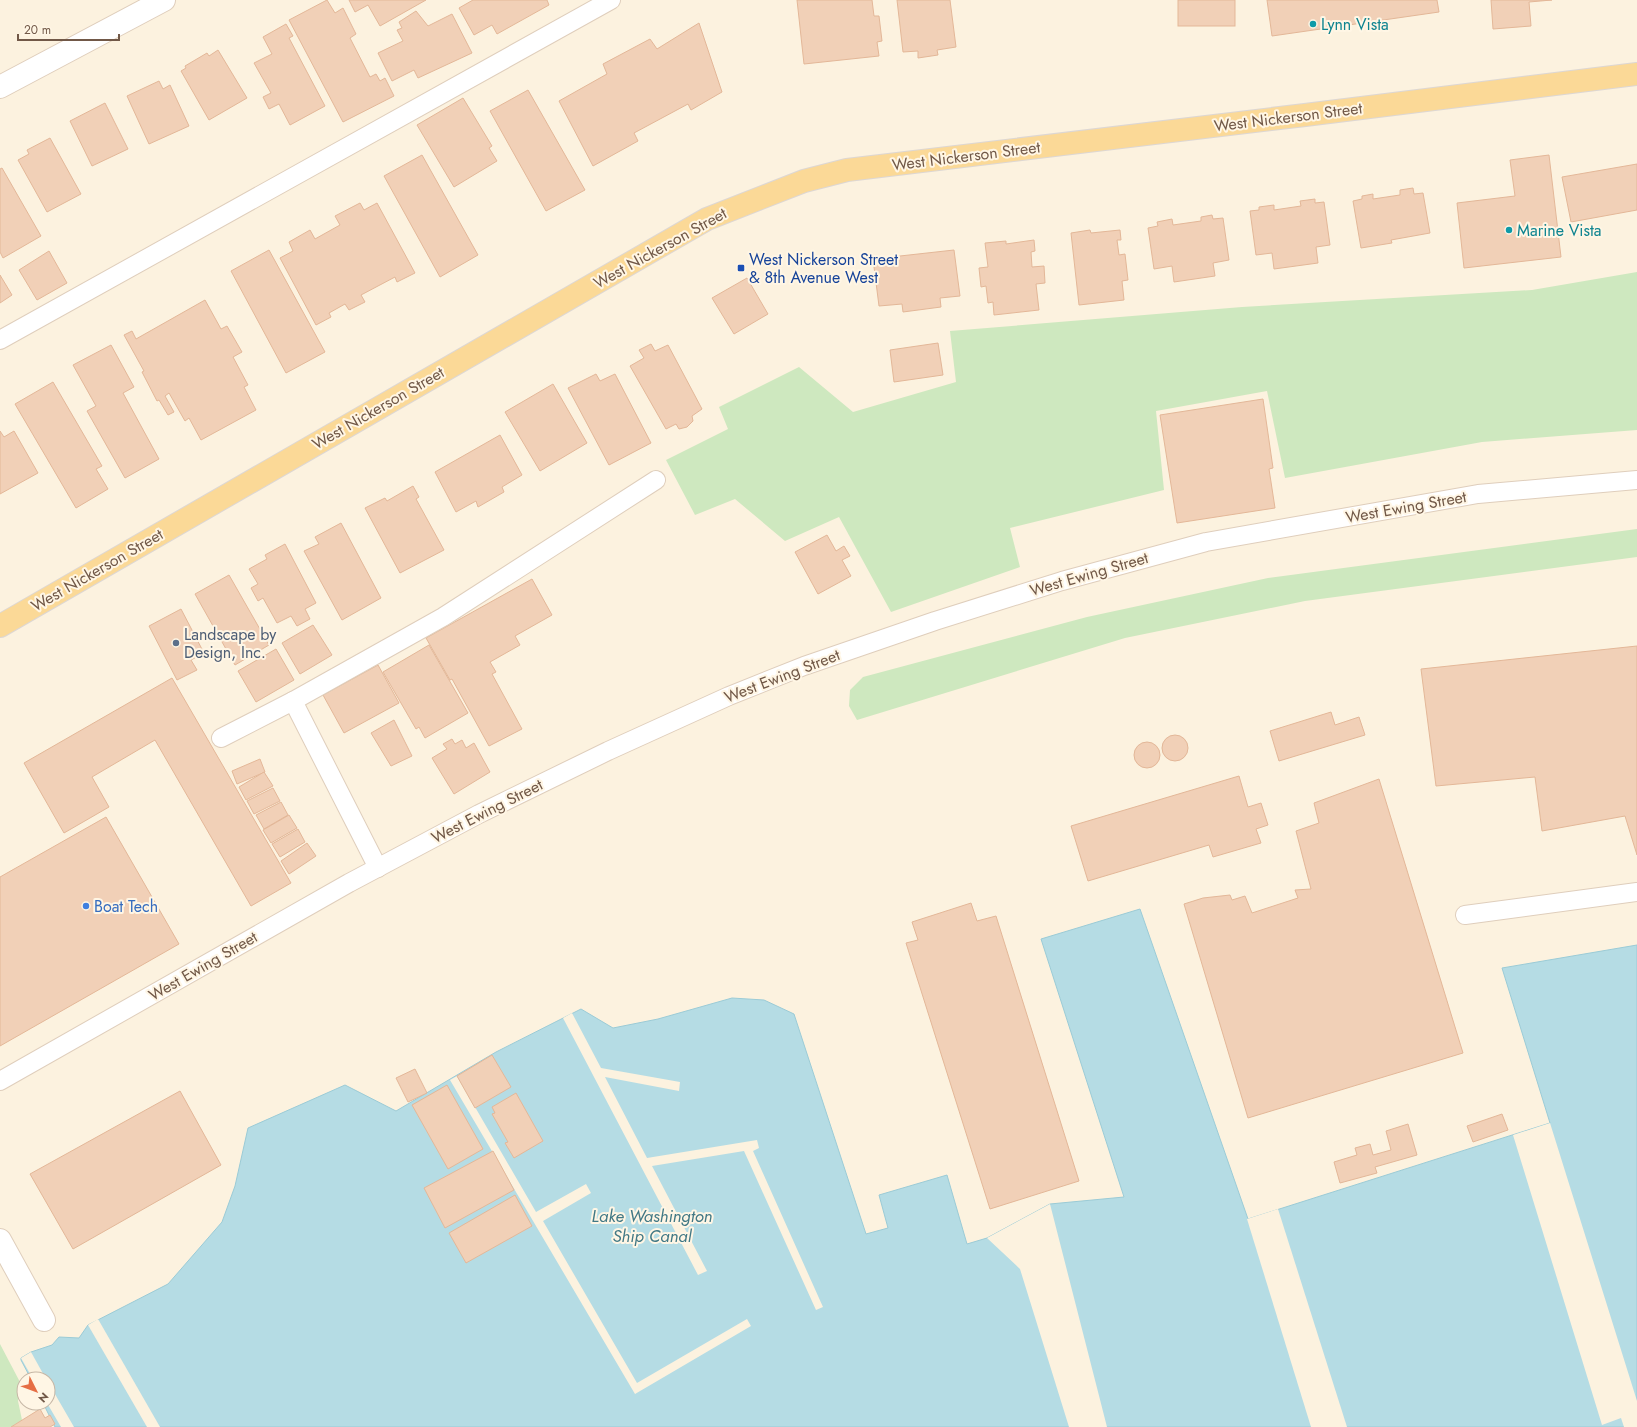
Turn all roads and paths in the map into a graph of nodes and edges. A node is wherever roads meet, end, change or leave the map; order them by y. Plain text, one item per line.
1 (164, 0) edge
2 (612, 0) edge
3 (1637, 74) edge
4 (0, 87) edge
5 (0, 340) edge
6 (656, 480) dead end
7 (1637, 480) edge
8 (0, 626) edge
9 (292, 701) junction
10 (221, 738) dead end
11 (378, 868) junction
12 (1637, 892) edge
13 (1465, 915) dead end
14 (0, 1081) edge
15 (0, 1240) edge
16 (44, 1320) dead end

1 - 4 street
2 - 5 lane
3 - 8 main road, West Nickerson Street
6 - 9 lane
7 - 11 lane, West Ewing Street
9 - 10 lane
9 - 11 lane
11 - 14 lane, West Ewing Street
12 - 13 lane
15 - 16 street

